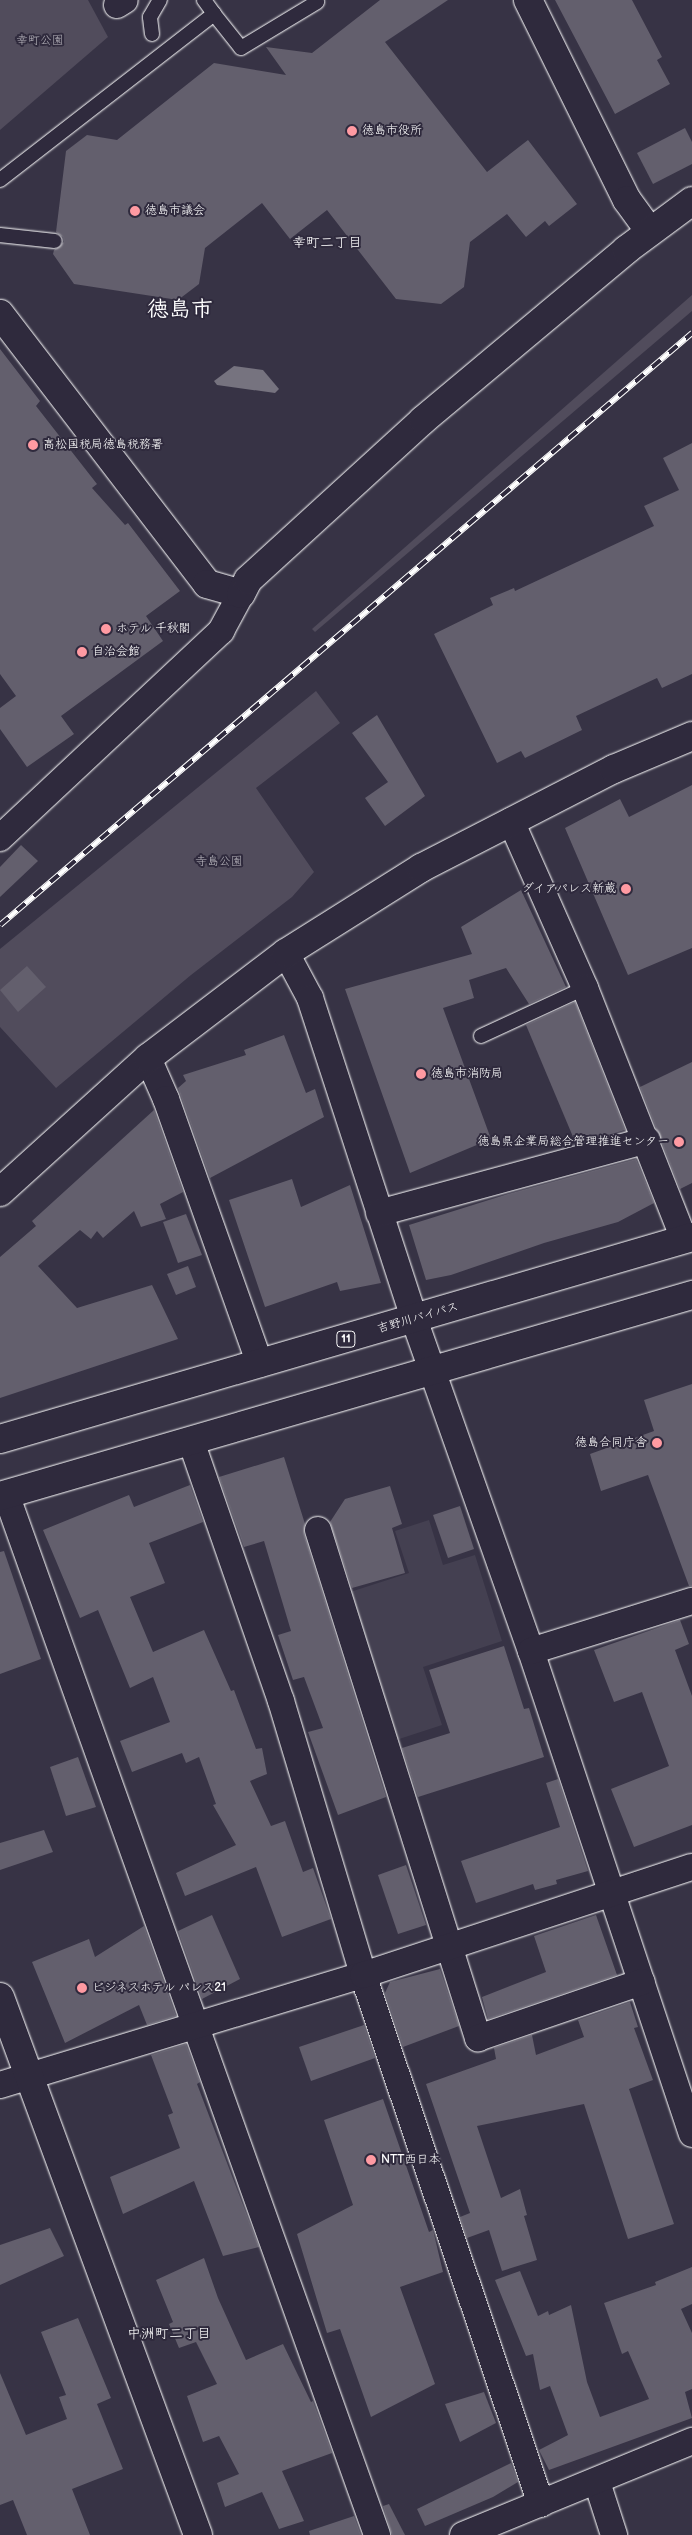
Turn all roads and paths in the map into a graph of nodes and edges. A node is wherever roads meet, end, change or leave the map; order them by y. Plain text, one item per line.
1 (160, 0) edge
2 (204, 0) edge
3 (528, 0) edge
4 (317, 2) dead end
5 (214, 14) junction
6 (152, 34) dead end
7 (0, 180) edge
8 (692, 201) edge
9 (650, 232) junction
10 (0, 235) edge
11 (55, 242) dead end
12 (0, 314) edge
13 (241, 594) junction
14 (692, 736) edge
15 (510, 820) junction
16 (0, 838) edge
17 (286, 953) junction
18 (585, 988) junction
19 (481, 1036) dead end
20 (148, 1058) junction
21 (647, 1140) junction
22 (0, 1192) edge
23 (379, 1213) junction
24 (688, 1238) edge
25 (692, 1295) edge
26 (414, 1319) junction
27 (260, 1364) junction
28 (432, 1370) junction
29 (0, 1440) edge
30 (191, 1441) junction
31 (3, 1495) edge
32 (318, 1530) dead end
33 (692, 1600) edge
34 (531, 1651) junction
35 (692, 1867) edge
36 (612, 1892) junction
37 (449, 1947) junction
38 (364, 1975) junction
39 (642, 1982) junction
40 (0, 1997) edge
41 (197, 2025) junction
42 (29, 2076) junction
43 (0, 2085) edge
44 (692, 2134) edge
45 (692, 2441) edge
46 (597, 2482) junction
47 (541, 2504) junction
48 (198, 2535) edge
49 (378, 2535) edge
50 (463, 2535) edge
51 (614, 2535) edge

1 - 6 lane
2 - 5 lane
3 - 9 main road
4 - 5 lane
5 - 7 lane
8 - 9 main road
9 - 13 main road
10 - 11 lane
12 - 13 main road
13 - 16 street
14 - 15 main road
15 - 17 main road
15 - 18 street
17 - 20 main road
17 - 23 street
18 - 19 lane
18 - 21 street
20 - 22 main road
20 - 27 street
21 - 23 street
21 - 24 street
23 - 26 street
24 - 26 main road, 吉野川バイパス / 11
25 - 28 main road
26 - 27 main road, 吉野川バイパス / 11
26 - 28 street
27 - 29 main road, 吉野川バイパス / 11
28 - 30 main road
28 - 34 street
30 - 31 main road
30 - 38 street
31 - 41 street
32 - 37 street
33 - 34 street
34 - 36 street
35 - 36 street
36 - 37 street
36 - 39 street
37 - 38 street
37 - 39 street
38 - 41 street
38 - 47 street
39 - 44 street
40 - 42 main road
41 - 42 street
41 - 49 street
42 - 43 street
42 - 48 main road
45 - 46 street
46 - 47 street
46 - 51 street
47 - 50 street

